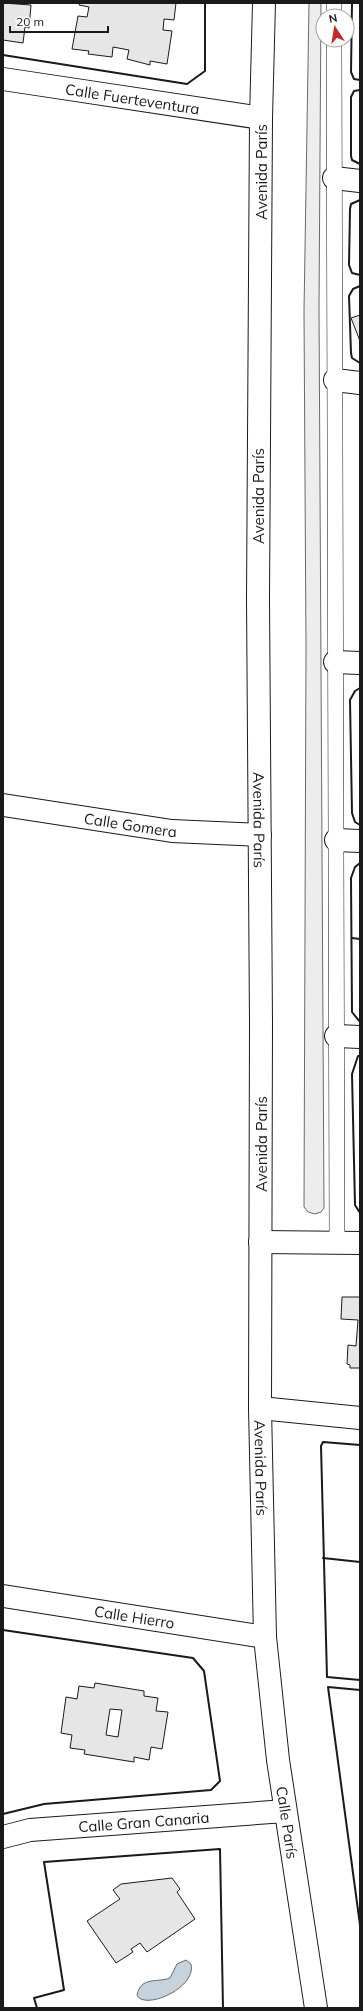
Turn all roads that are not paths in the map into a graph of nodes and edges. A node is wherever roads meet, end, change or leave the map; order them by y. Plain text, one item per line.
1 (264, 3) edge
2 (334, 48) edge
3 (3, 79) edge
4 (261, 118) junction
5 (334, 178) junction
6 (360, 181) edge
7 (335, 380) junction
8 (360, 383) edge
9 (335, 662) junction
10 (360, 663) edge
11 (3, 805) edge
12 (260, 835) junction
13 (336, 840) junction
14 (360, 841) edge
15 (336, 1036) junction
16 (360, 1037) edge
17 (260, 1242) junction
18 (337, 1243) junction
19 (360, 1243) edge
20 (260, 1408) junction
21 (360, 1418) edge
22 (3, 1596) edge
23 (265, 1637) junction
24 (285, 1811) junction
25 (3, 1837) edge
26 (316, 2008) edge

1 - 4 main road, Avenida París
2 - 5 lane
3 - 4 main road, Calle Fuerteventura
4 - 12 main road, Avenida París
5 - 6 main road
5 - 7 lane
7 - 8 main road
7 - 9 lane
9 - 10 main road
9 - 13 lane
11 - 12 main road, Calle Gomera
12 - 17 main road, Avenida París
13 - 14 main road
13 - 15 lane
15 - 16 main road
15 - 18 lane
17 - 18 main road
17 - 20 main road, Avenida París
18 - 19 main road
20 - 21 main road
20 - 23 main road, Avenida París
22 - 23 main road, Calle Hierro
23 - 24 main road, Calle París
24 - 25 main road, Calle Gran Canaria
24 - 26 main road, Calle París

